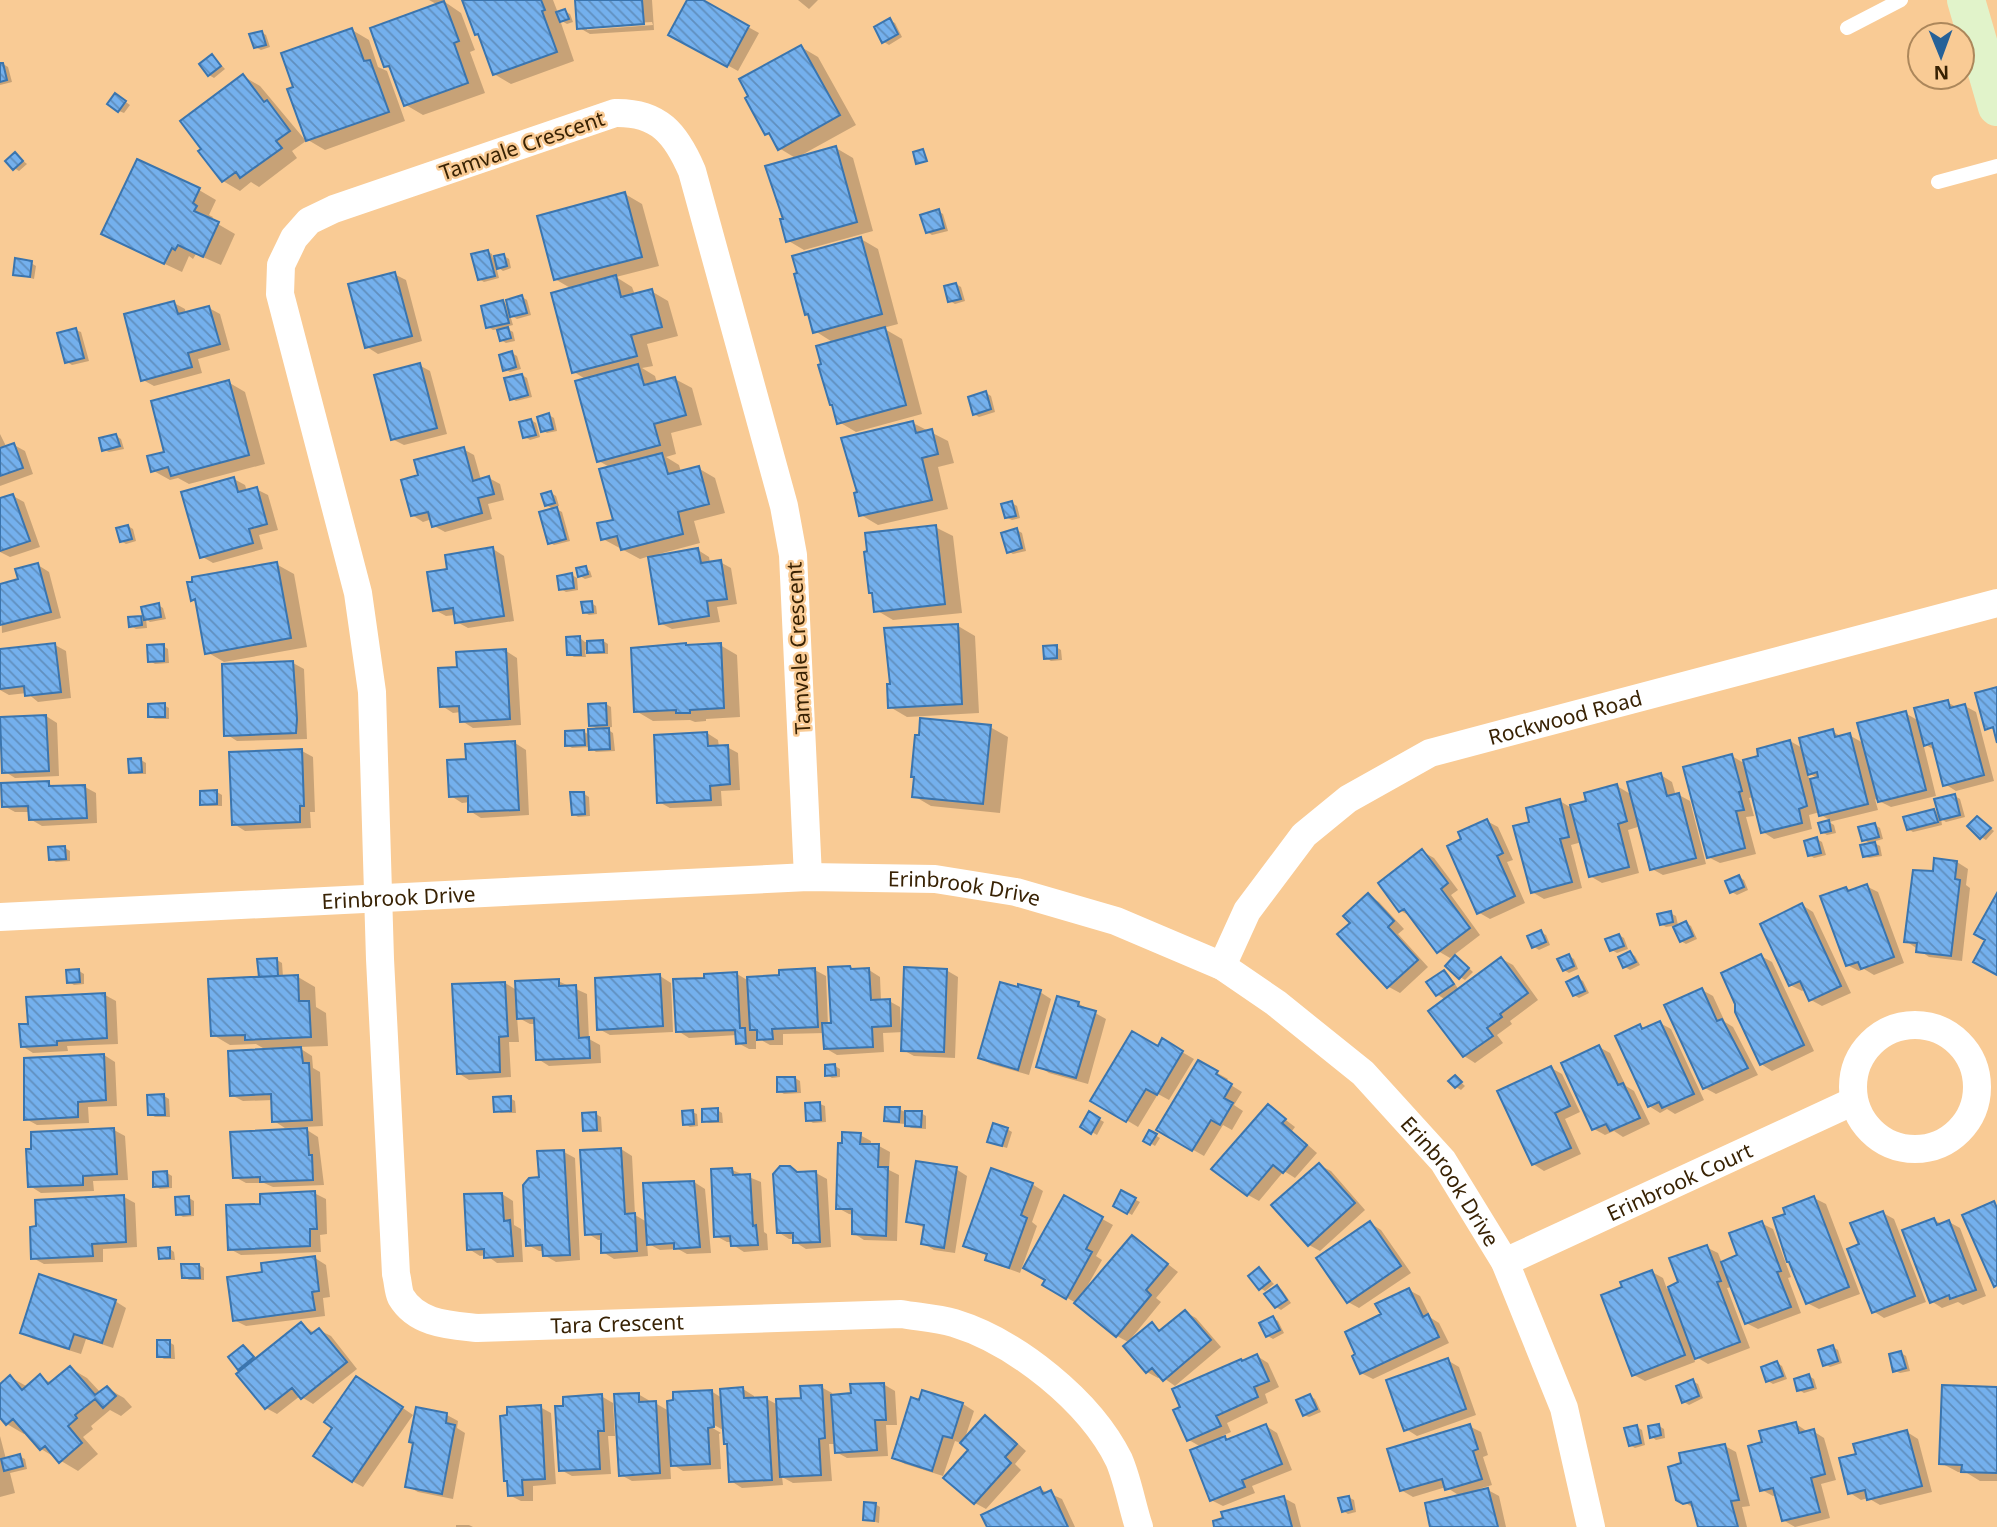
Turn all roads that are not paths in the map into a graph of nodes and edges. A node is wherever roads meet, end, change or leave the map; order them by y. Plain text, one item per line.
1 (1901, 0) edge
2 (1966, 0) edge
3 (1847, 28) dead end
4 (1996, 101) edge
5 (1997, 166) edge
6 (1938, 182) dead end
7 (1997, 603) edge
8 (808, 877) junction
9 (379, 897) junction
10 (0, 917) edge
11 (1222, 966) junction
12 (1854, 1101) junction
13 (1505, 1262) junction
14 (1139, 1527) edge
15 (1591, 1527) edge

1 - 3 lane
2 - 4 main road
5 - 6 lane
7 - 11 street, Rockwood Road
8 - 9 street, Erinbrook Drive
8 - 9 street, Tamvale Crescent
8 - 11 street, Erinbrook Drive
9 - 10 street, Erinbrook Drive
9 - 14 street, Tara Crescent
11 - 13 street, Erinbrook Drive
12 - 12 street
12 - 13 street, Erinbrook Court
13 - 15 street, Erinbrook Drive

